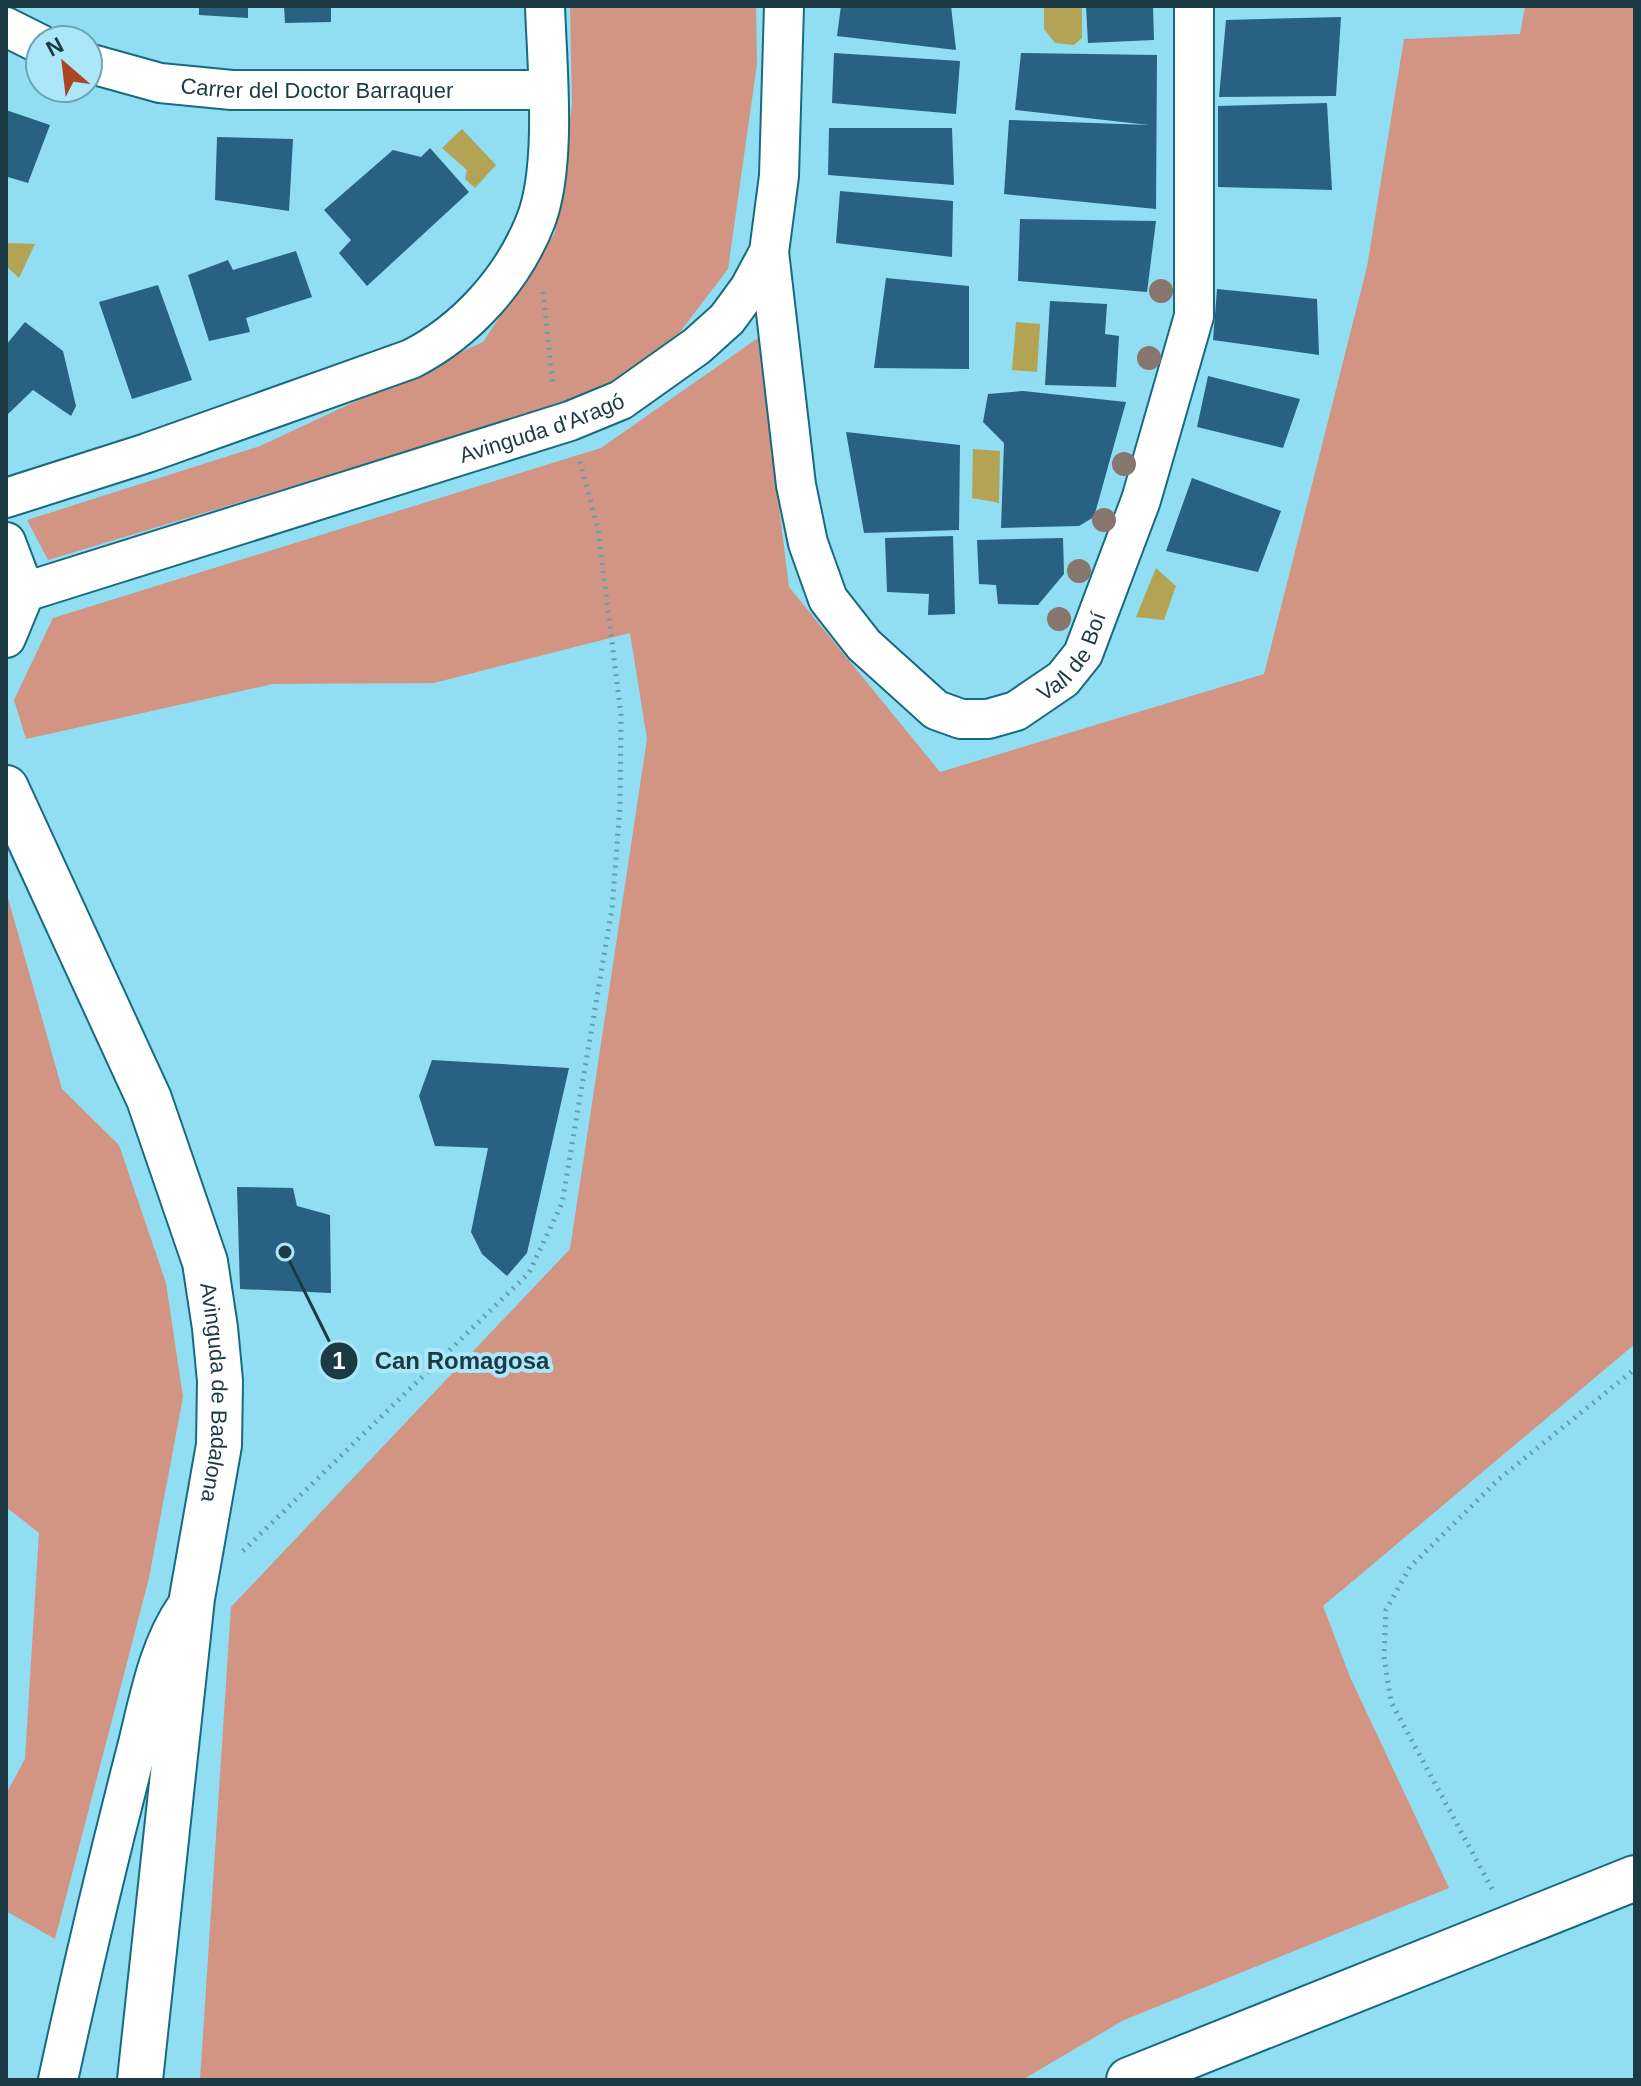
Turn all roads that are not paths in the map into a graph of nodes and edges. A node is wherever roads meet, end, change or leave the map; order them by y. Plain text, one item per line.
1 (545, 6) edge
2 (784, 6) edge
3 (1194, 6) edge
4 (6, 27) edge
5 (24, 36) edge
6 (104, 67) edge
7 (547, 90) junction
8 (769, 252) junction
9 (6, 498) edge
10 (6, 542) edge
11 (25, 592) junction
12 (6, 638) edge
13 (6, 788) edge
14 (192, 1598) junction
15 (1635, 1878) edge
16 (58, 2080) edge
17 (140, 2080) edge
18 (1129, 2080) edge

1 - 7 street
2 - 8 street, Avinguda d'Aragó
3 - 8 street, Vall de Boí
4 - 5 street
6 - 7 street, Carrer del Doctor Barraquer
7 - 9 street
8 - 11 street, Avinguda d'Aragó
10 - 11 street
11 - 12 street
13 - 14 street, Avinguda de Badalona
14 - 16 street
14 - 17 street, Avinguda de Badalona
15 - 18 street

